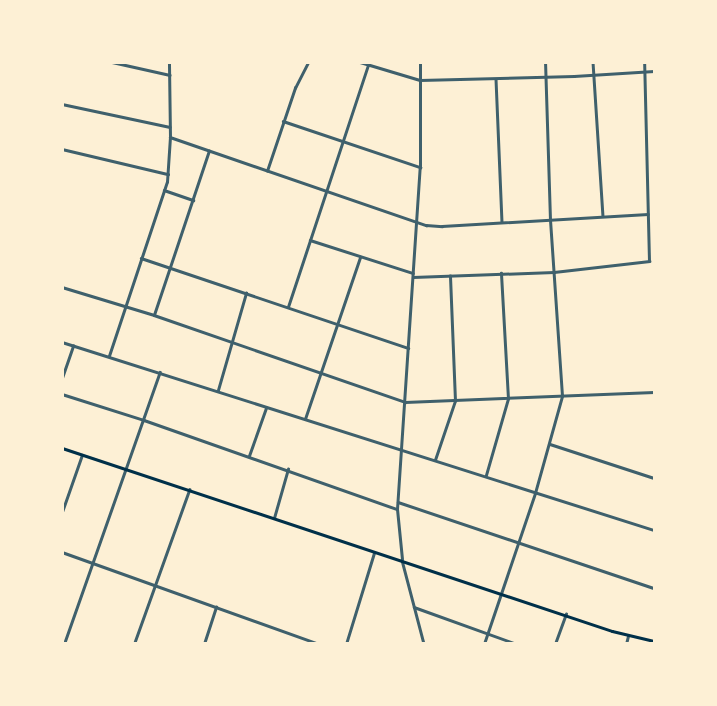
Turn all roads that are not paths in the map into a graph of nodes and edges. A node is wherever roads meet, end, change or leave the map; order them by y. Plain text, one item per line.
1 (112, 62) edge
2 (169, 62) edge
3 (308, 62) edge
4 (360, 62) edge
5 (420, 62) edge
6 (546, 62) edge
7 (593, 62) edge
8 (644, 62) edge
9 (369, 64) edge
10 (644, 71) junction
11 (654, 71) edge
12 (170, 74) junction
13 (593, 75) junction
14 (546, 77) junction
15 (496, 79) junction
16 (420, 80) junction
17 (62, 104) edge
18 (284, 121) junction
19 (170, 127) junction
20 (170, 137) junction
21 (343, 142) junction
22 (62, 149) edge
23 (209, 151) junction
24 (420, 167) junction
25 (267, 171) junction
26 (168, 174) junction
27 (164, 190) junction
28 (326, 191) junction
29 (193, 200) junction
30 (648, 214) junction
31 (603, 216) junction
32 (550, 220) junction
33 (416, 222) junction
34 (502, 222) junction
35 (310, 240) junction
36 (360, 257) junction
37 (141, 258) junction
38 (171, 268) junction
39 (554, 272) junction
40 (501, 273) junction
41 (413, 275) junction
42 (450, 276) junction
43 (62, 288) edge
44 (246, 293) junction
45 (125, 306) junction
46 (288, 307) junction
47 (154, 315) junction
48 (338, 324) junction
49 (62, 342) edge
50 (232, 342) junction
51 (74, 346) junction
52 (408, 348) junction
53 (109, 356) junction
54 (160, 372) junction
55 (320, 373) junction
56 (62, 378) edge
57 (218, 390) junction
58 (654, 392) edge
59 (62, 394) edge
60 (562, 396) junction
61 (508, 399) junction
62 (455, 401) junction
63 (404, 402) junction
64 (266, 408) junction
65 (305, 419) junction
66 (144, 420) junction
67 (550, 444) junction
68 (62, 448) edge
69 (401, 450) junction
70 (82, 454) junction
71 (249, 456) junction
72 (435, 460) junction
73 (127, 469) junction
74 (288, 469) junction
75 (486, 475) junction
76 (654, 478) edge
77 (189, 490) junction
78 (536, 493) junction
79 (398, 502) junction
80 (398, 508) junction
81 (62, 512) edge
82 (274, 519) junction
83 (654, 530) edge
84 (518, 542) junction
85 (62, 552) edge
86 (374, 553) junction
87 (402, 560) junction
88 (92, 563) junction
89 (155, 586) junction
90 (654, 588) edge
91 (501, 593) junction
92 (216, 607) junction
93 (414, 607) junction
94 (566, 614) junction
95 (488, 634) junction
96 (628, 636) junction
97 (654, 641) edge
98 (64, 644) edge
99 (134, 644) edge
100 (204, 644) edge
101 (319, 644) edge
102 (346, 644) edge
103 (424, 644) edge
104 (484, 644) edge
105 (517, 644) edge
106 (555, 644) edge
107 (626, 644) edge

1 - 12 street
2 - 12 street
3 - 18 street
4 - 9 street
5 - 16 street
6 - 14 street
7 - 13 street
8 - 10 street
9 - 16 street
9 - 21 street
10 - 11 street
10 - 13 street
10 - 30 street
12 - 19 street
13 - 14 street
13 - 31 street
14 - 15 street
14 - 32 street
15 - 16 street
15 - 34 street
16 - 24 street
17 - 19 street
18 - 21 street
18 - 25 street
19 - 20 street
20 - 23 street
20 - 26 street
21 - 24 street
21 - 28 street
22 - 26 street
23 - 25 street
23 - 29 street
24 - 33 street
25 - 28 street
26 - 27 street
27 - 29 street
27 - 37 street
28 - 33 street
28 - 35 street
29 - 38 street
30 - 31 street
30 - 39 street
31 - 32 street
32 - 34 street
32 - 39 street
33 - 34 street
33 - 41 street
35 - 36 street
35 - 46 street
36 - 41 street
36 - 48 street
37 - 38 street
37 - 45 street
38 - 44 street
38 - 47 street
39 - 40 street
39 - 60 street
40 - 42 street
40 - 61 street
41 - 42 street
41 - 52 street
42 - 62 street
43 - 45 street
44 - 46 street
44 - 50 street
45 - 47 street
45 - 53 street
46 - 48 street
47 - 50 street
48 - 52 street
48 - 55 street
49 - 51 street
50 - 55 street
50 - 57 street
51 - 53 street
51 - 56 street
52 - 63 street
53 - 54 street
54 - 57 street
54 - 66 street
55 - 63 street
55 - 65 street
57 - 64 street
58 - 60 street
59 - 66 street
60 - 61 street
60 - 67 street
61 - 62 street
61 - 75 street
62 - 63 street
62 - 72 street
63 - 69 street
64 - 65 street
64 - 71 street
65 - 69 street
66 - 71 street
66 - 73 street
67 - 76 street
67 - 78 street
68 - 70 main road
69 - 72 street
69 - 79 street
70 - 73 main road
70 - 81 street
71 - 74 street
72 - 75 street
73 - 77 main road
73 - 88 street
74 - 80 street
74 - 82 street
75 - 78 street
77 - 82 main road
77 - 89 street
78 - 83 street
78 - 84 street
79 - 80 street
79 - 84 street
80 - 87 street
82 - 86 main road
84 - 90 street
84 - 91 street
85 - 88 street
86 - 87 main road
86 - 102 street
87 - 91 main road
87 - 93 street
88 - 89 street
88 - 98 street
89 - 92 street
89 - 99 street
91 - 94 main road
91 - 95 street
92 - 100 street
92 - 101 street
93 - 95 street
93 - 103 street
94 - 96 main road
94 - 106 street
95 - 104 street
95 - 105 street
96 - 97 main road
96 - 107 street

